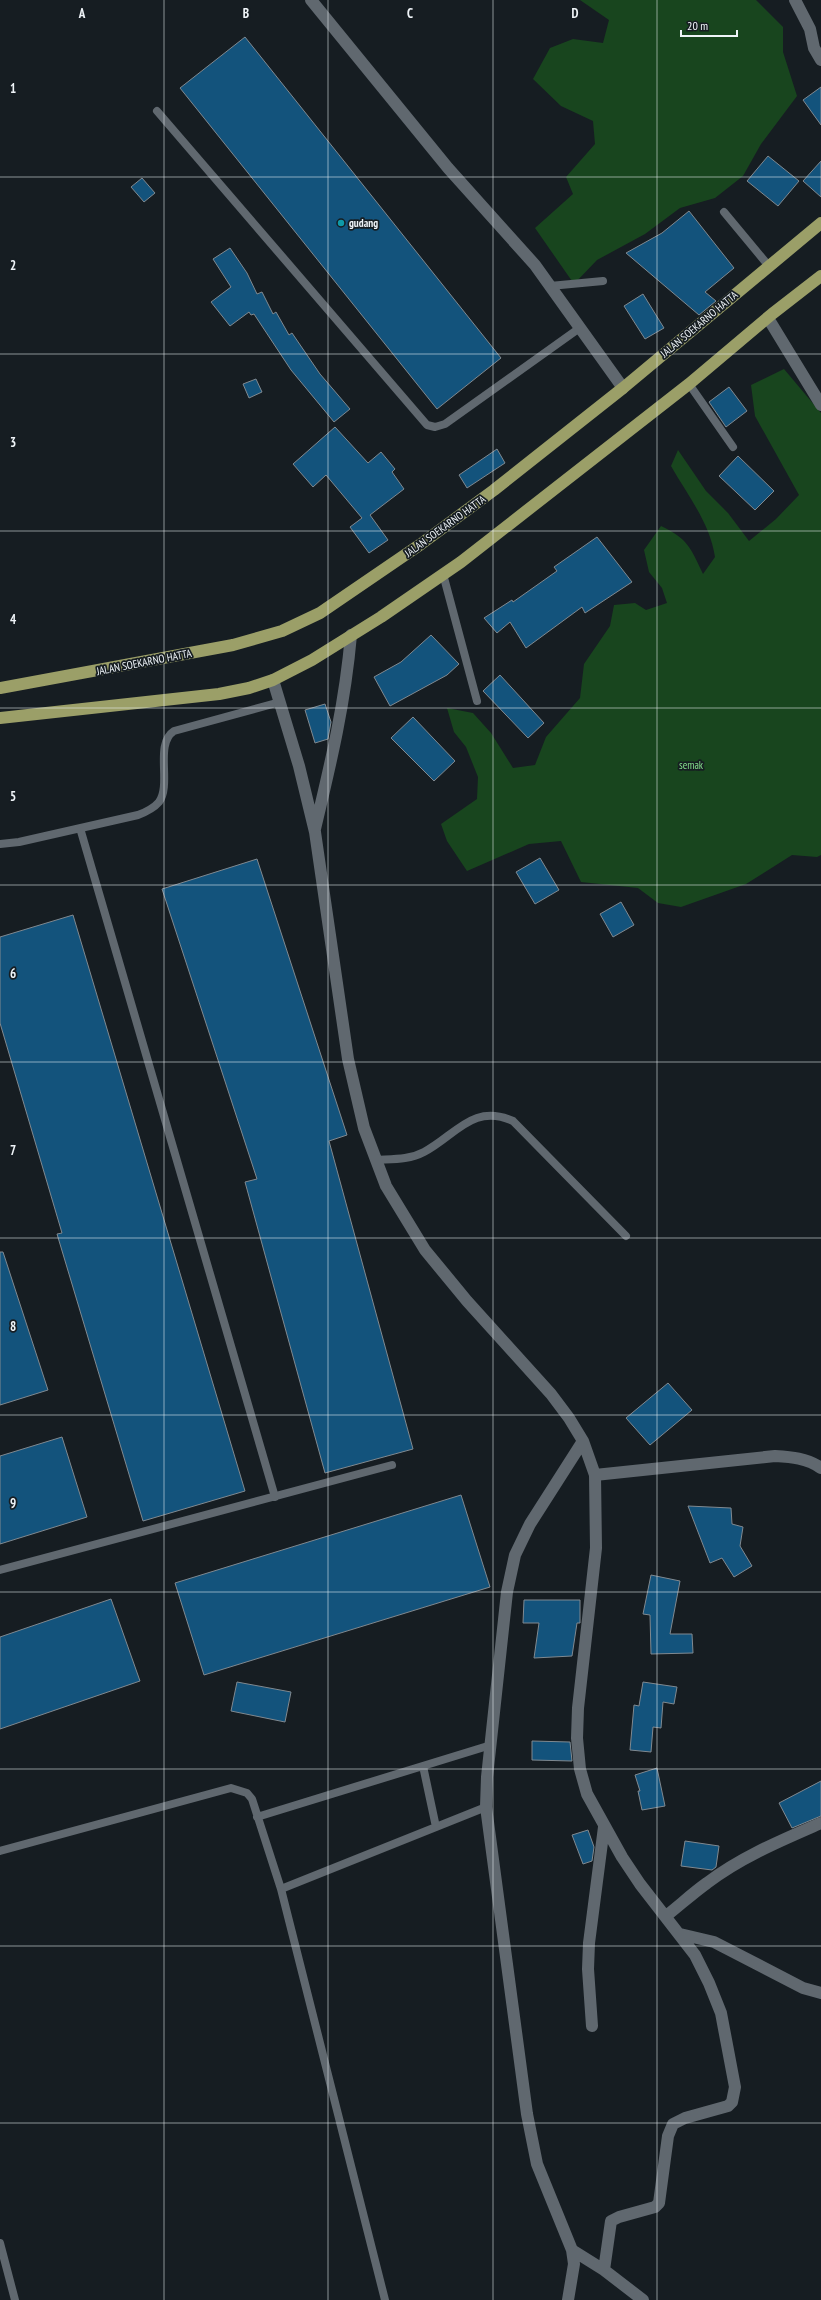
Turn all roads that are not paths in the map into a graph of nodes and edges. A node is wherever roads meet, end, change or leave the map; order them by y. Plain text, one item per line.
1 (311, 0) edge
2 (794, 0) edge
3 (821, 60) edge
4 (157, 111) dead end
5 (724, 212) dead end
6 (821, 223) edge
7 (768, 265) junction
8 (821, 276) edge
9 (603, 281) dead end
10 (550, 286) junction
11 (768, 318) junction
12 (581, 327) junction
13 (689, 384) junction
14 (623, 388) junction
15 (821, 405) edge
16 (733, 447) dead end
17 (443, 574) junction
18 (351, 636) junction
19 (273, 680) junction
20 (0, 688) edge
21 (477, 701) dead end
22 (280, 702) junction
23 (0, 718) edge
24 (80, 828) junction
25 (314, 832) junction
26 (0, 844) edge
27 (376, 1160) junction
28 (626, 1236) dead end
29 (583, 1441) junction
30 (392, 1466) dead end
31 (821, 1468) edge
32 (595, 1475) junction
33 (275, 1497) junction
34 (0, 1570) edge
35 (491, 1745) junction
36 (423, 1766) junction
37 (486, 1807) junction
38 (257, 1817) junction
39 (821, 1823) edge
40 (436, 1827) junction
41 (604, 1827) junction
42 (0, 1851) edge
43 (281, 1889) junction
44 (666, 1916) junction
45 (680, 1934) junction
46 (821, 1993) edge
47 (592, 2026) dead end
48 (0, 2244) edge
49 (572, 2250) junction
50 (604, 2270) junction
51 (15, 2300) edge
52 (385, 2300) edge
53 (568, 2300) edge
54 (643, 2300) edge

1 - 10 street
2 - 3 street
4 - 12 lane
5 - 7 lane
6 - 7 highway, JALAN SOEKARNO HATTA
7 - 14 highway, JALAN SOEKARNO HATTA
8 - 11 highway
9 - 10 lane
10 - 12 street
11 - 13 highway
11 - 15 street
12 - 14 street
13 - 16 lane
13 - 17 highway
14 - 20 highway, JALAN SOEKARNO HATTA
17 - 18 highway
17 - 21 lane
18 - 19 highway
18 - 25 street
19 - 22 street
19 - 23 highway
22 - 24 lane
22 - 25 street
24 - 26 lane
24 - 33 lane
25 - 27 street
27 - 28 lane
27 - 29 street
29 - 32 street
29 - 35 street
30 - 33 lane
31 - 32 street
32 - 41 street
33 - 34 lane
35 - 36 lane
35 - 37 street
36 - 38 lane
36 - 40 lane
37 - 40 lane
37 - 49 street
38 - 42 lane
38 - 43 lane
39 - 44 street
40 - 43 lane
41 - 44 street
41 - 47 street
43 - 52 lane
44 - 45 street
45 - 46 street
45 - 50 street
48 - 51 lane
49 - 50 street
49 - 53 street
50 - 54 street

